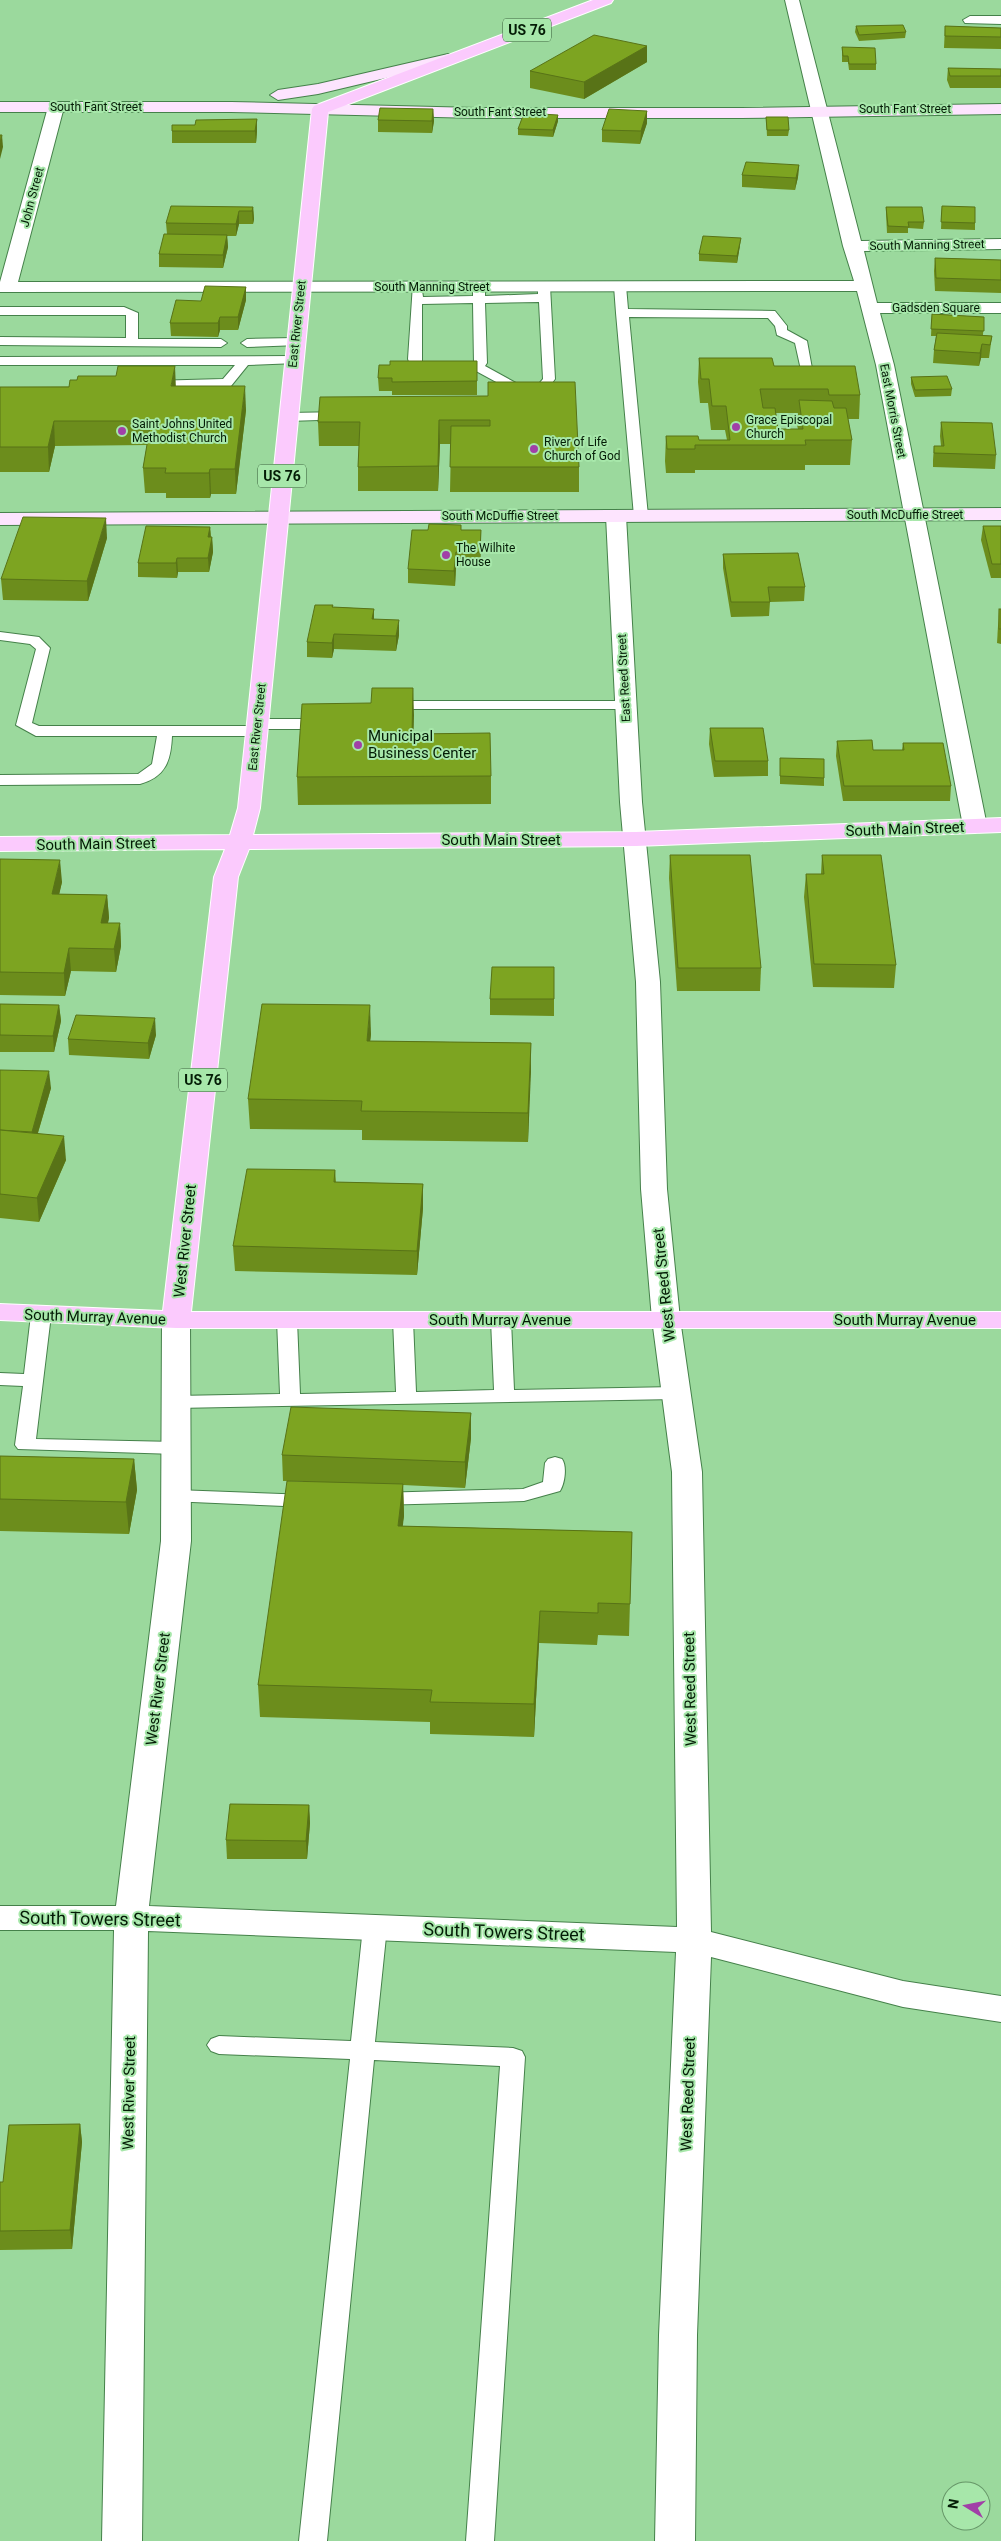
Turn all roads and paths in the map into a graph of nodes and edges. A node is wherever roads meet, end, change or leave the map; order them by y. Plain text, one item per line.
1 (606, 0) edge
2 (792, 0) edge
3 (970, 20) dead end
4 (1001, 20) edge
5 (448, 59) junction
6 (142, 106) junction
7 (0, 107) edge
8 (56, 107) junction
9 (320, 109) junction
10 (1001, 109) edge
11 (818, 111) junction
12 (1001, 244) edge
13 (852, 246) junction
14 (620, 286) junction
15 (863, 286) junction
16 (4, 287) edge
17 (300, 287) junction
18 (544, 292) junction
19 (479, 293) junction
20 (416, 294) junction
21 (870, 308) junction
22 (1001, 308) edge
23 (0, 311) edge
24 (622, 313) junction
25 (0, 341) edge
26 (132, 342) junction
27 (221, 343) dead end
28 (247, 343) dead end
29 (294, 351) junction
30 (0, 361) edge
31 (244, 361) junction
32 (478, 367) junction
33 (134, 385) edge
34 (809, 385) edge
35 (522, 392) junction
36 (499, 398) edge
37 (359, 416) edge
38 (288, 417) junction
39 (1001, 514) edge
40 (913, 515) junction
41 (616, 516) junction
42 (641, 516) junction
43 (278, 517) junction
44 (0, 519) edge
45 (0, 636) edge
46 (626, 705) junction
47 (375, 709) edge
48 (335, 723) edge
49 (257, 728) junction
50 (165, 731) junction
51 (0, 780) edge
52 (1001, 825) edge
53 (975, 826) junction
54 (636, 839) junction
55 (240, 842) junction
56 (0, 844) edge
57 (0, 1312) edge
58 (41, 1315) junction
59 (666, 1319) junction
60 (176, 1320) junction
61 (287, 1320) junction
62 (403, 1320) junction
63 (501, 1320) junction
64 (1001, 1320) edge
65 (0, 1379) edge
66 (33, 1380) junction
67 (676, 1393) junction
68 (504, 1396) junction
69 (406, 1398) junction
70 (290, 1400) junction
71 (176, 1402) junction
72 (176, 1448) junction
73 (555, 1463) dead end
74 (176, 1496) junction
75 (326, 1500) edge
76 (355, 1500) edge
77 (0, 1918) edge
78 (131, 1918) junction
79 (375, 1927) junction
80 (694, 1940) junction
81 (1001, 2009) edge
82 (219, 2045) dead end
83 (363, 2051) junction
84 (122, 2541) edge
85 (313, 2541) edge
86 (480, 2541) edge
87 (675, 2541) edge

1 - 5 main road, US 76
2 - 11 street, East Morris Street
3 - 4 street
5 - 6 street
5 - 9 main road, US 76
6 - 8 street, South Fant Street
6 - 9 street, South Fant Street
7 - 8 street, South Fant Street
8 - 16 street, John Street
9 - 11 street, South Fant Street
9 - 17 main road, East River Street / US 76
10 - 11 street, South Fant Street
11 - 13 street, East Morris Street
12 - 13 street, South Manning Street
13 - 15 street, East Morris Street
14 - 15 street, South Manning Street
14 - 18 street, South Manning Street
14 - 24 lane
15 - 21 street, East Morris Street
16 - 17 street, South Manning Street
16 - 23 lane
17 - 20 street, South Manning Street
17 - 29 main road, East River Street / US 76
18 - 19 street, South Manning Street
18 - 35 lane
19 - 20 street, South Manning Street
19 - 32 lane
20 - 32 lane
21 - 22 street, Gadsden Square
21 - 40 street, East Morris Street
23 - 26 lane
24 - 34 lane
24 - 42 lane
25 - 26 lane
26 - 27 lane
28 - 29 lane
29 - 31 lane
29 - 38 main road, East River Street / US 76
30 - 31 lane
31 - 33 lane
32 - 35 lane
35 - 36 lane
37 - 38 lane
38 - 43 main road, East River Street / US 76
39 - 40 street, South McDuffie Street
40 - 42 street, South McDuffie Street
40 - 53 street, East Morris Street
41 - 42 street, South McDuffie Street
41 - 43 street, South McDuffie Street
41 - 46 street, East Reed Street
43 - 44 street, South McDuffie Street
43 - 49 main road, East River Street / US 76
45 - 50 lane
46 - 47 lane
46 - 54 street, East Reed Street
48 - 49 lane
49 - 50 lane
49 - 55 main road, East River Street / US 76
50 - 51 lane
52 - 53 main road, South Main Street
53 - 54 main road, South Main Street
54 - 55 main road, South Main Street
54 - 59 street, West Reed Street
55 - 56 main road, South Main Street
55 - 60 main road, West River Street / US 76
57 - 58 main road, South Murray Avenue
58 - 60 main road, South Murray Avenue
58 - 66 lane
59 - 63 main road, South Murray Avenue
59 - 64 main road, South Murray Avenue
59 - 67 street, West Reed Street
60 - 61 main road, South Murray Avenue
60 - 71 street, West River Street
61 - 62 main road, South Murray Avenue
61 - 70 lane
62 - 63 main road, South Murray Avenue
62 - 69 lane
63 - 68 lane
65 - 66 lane
66 - 72 lane
67 - 68 lane
67 - 80 street, West Reed Street
68 - 69 lane
69 - 70 lane
70 - 71 lane
71 - 72 street, West River Street
72 - 74 street, West River Street
73 - 76 lane
74 - 75 lane
74 - 78 street, West River Street
77 - 78 street, South Towers Street
78 - 79 street, South Towers Street
78 - 84 street, West River Street
79 - 80 street, South Towers Street
79 - 83 lane
80 - 81 street, South Towers Street
80 - 87 street, West Reed Street
82 - 83 lane
83 - 85 lane
83 - 86 lane

